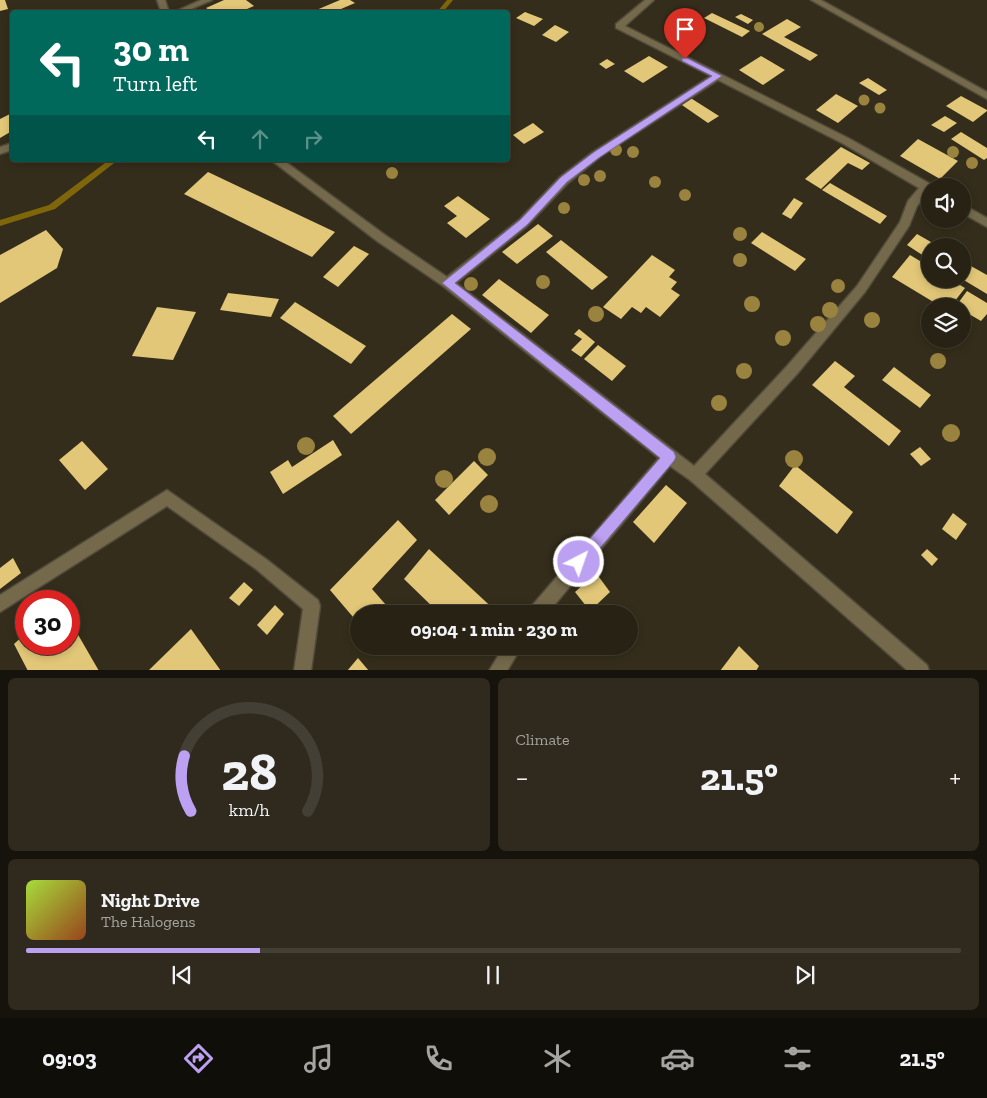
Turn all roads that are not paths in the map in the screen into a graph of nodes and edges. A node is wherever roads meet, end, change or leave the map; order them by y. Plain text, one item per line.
1 (208, 0) edge
2 (650, 0) edge
3 (815, 0) edge
4 (183, 10) edge
5 (718, 76) junction
6 (987, 96) edge
7 (279, 162) edge
8 (921, 184) edge
9 (921, 195) edge
10 (971, 213) edge
11 (987, 223) edge
12 (447, 283) junction
13 (669, 457) junction
14 (695, 475) junction
15 (0, 604) edge
16 (544, 605) edge
17 (508, 655) edge
18 (302, 670) edge
19 (498, 670) edge
20 (921, 670) edge

1 - 4 street
2 - 5 street
3 - 6 street
5 - 8 street
5 - 12 street
7 - 12 street
9 - 14 street
10 - 11 street
12 - 13 street
13 - 14 street
13 - 16 street
14 - 20 street
15 - 18 street
17 - 19 street

